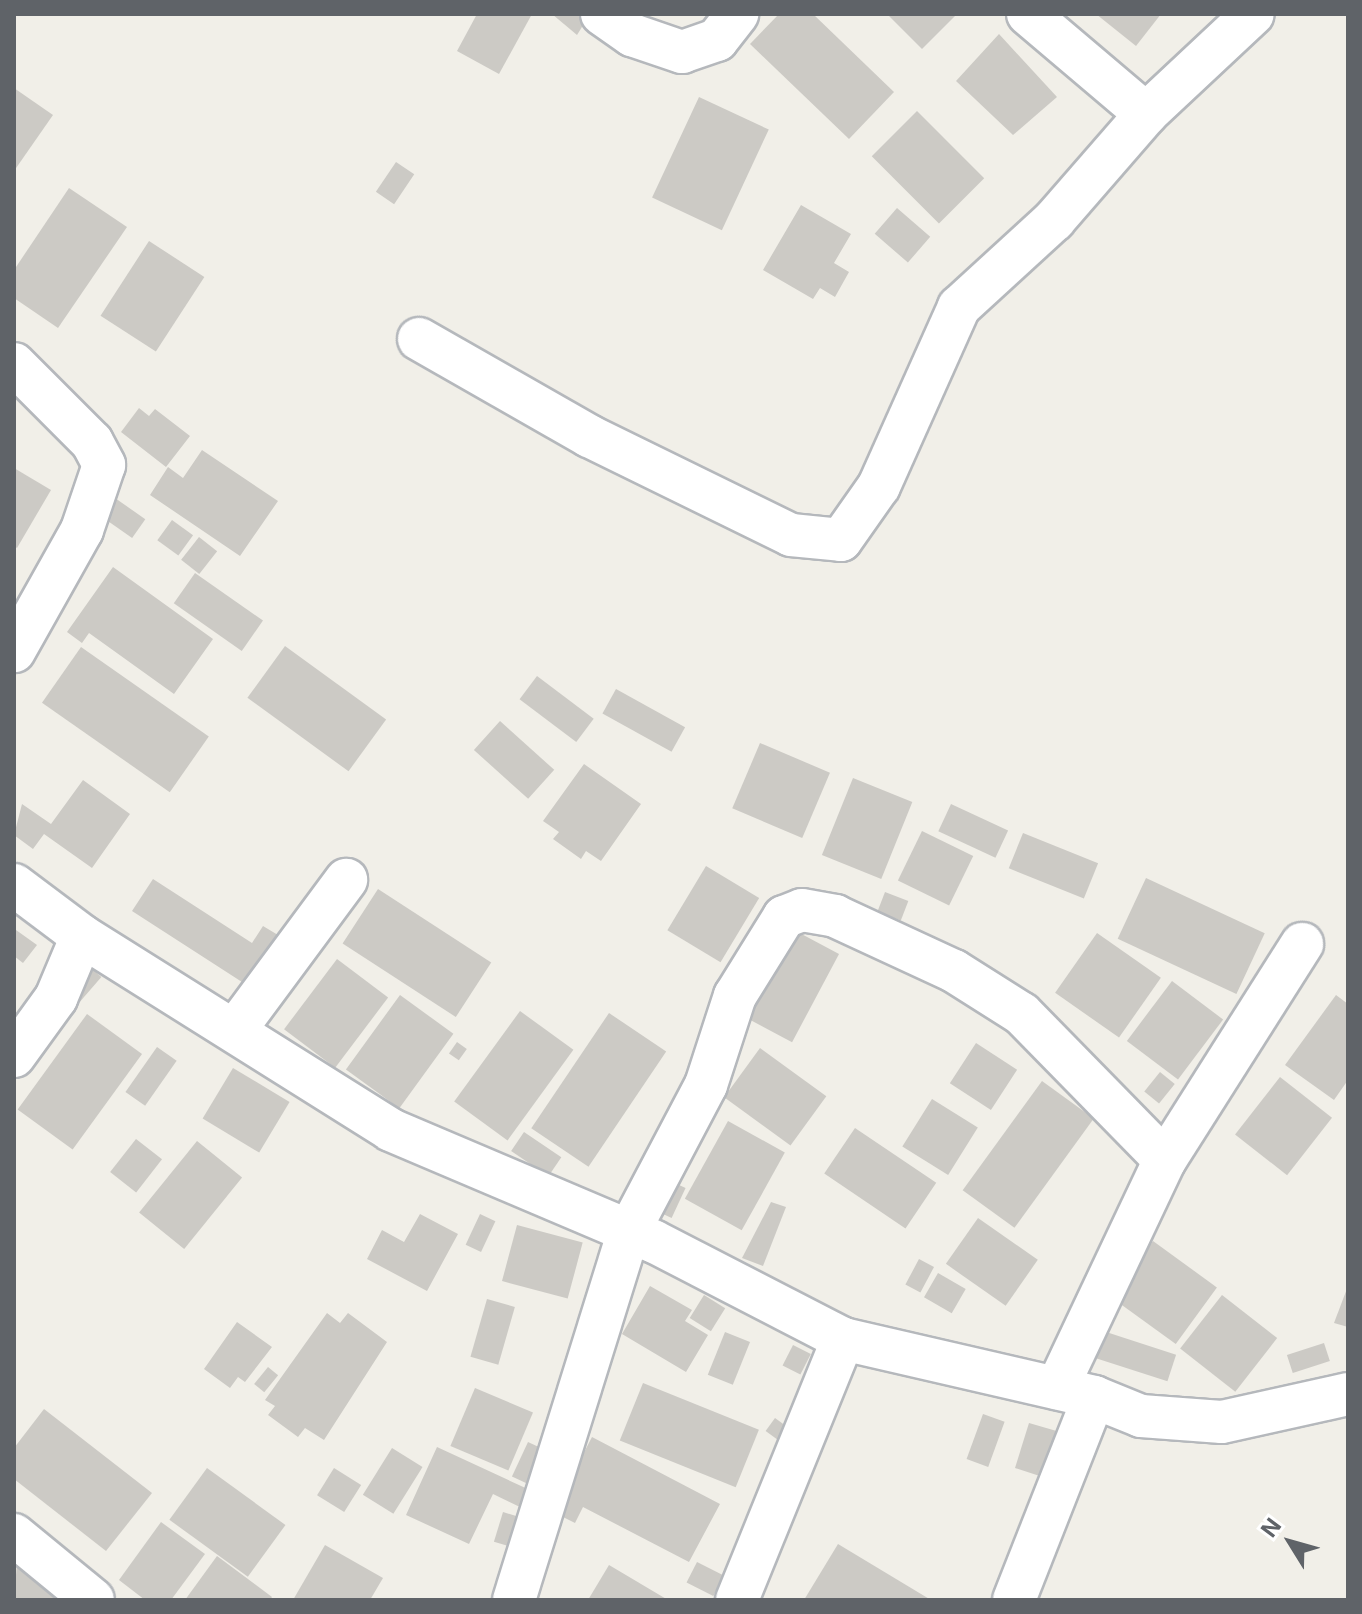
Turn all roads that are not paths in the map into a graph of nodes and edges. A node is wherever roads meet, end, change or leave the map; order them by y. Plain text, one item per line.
1 (602, 14) edge
2 (737, 14) edge
3 (1028, 14) edge
4 (1253, 14) edge
5 (1146, 114) junction
6 (419, 339) dead end
7 (14, 364) edge
8 (14, 651) edge
9 (346, 880) dead end
10 (14, 885) edge
11 (82, 936) junction
12 (1302, 944) dead end
13 (235, 1030) junction
14 (14, 1056) edge
15 (1165, 1160) junction
16 (629, 1231) junction
17 (843, 1339) junction
18 (1075, 1392) junction
19 (1348, 1394) edge
20 (14, 1535) edge
21 (93, 1600) edge
22 (514, 1600) edge
23 (737, 1600) edge
24 (1014, 1600) edge

1 - 2 street
3 - 5 street
4 - 5 street
5 - 6 street
7 - 8 street
9 - 13 street
10 - 11 street
11 - 13 street
11 - 14 street
12 - 15 street
13 - 16 street
15 - 16 street
15 - 18 street
16 - 17 street
16 - 22 street
17 - 18 street
17 - 23 street
18 - 19 street
18 - 24 street
20 - 21 street

